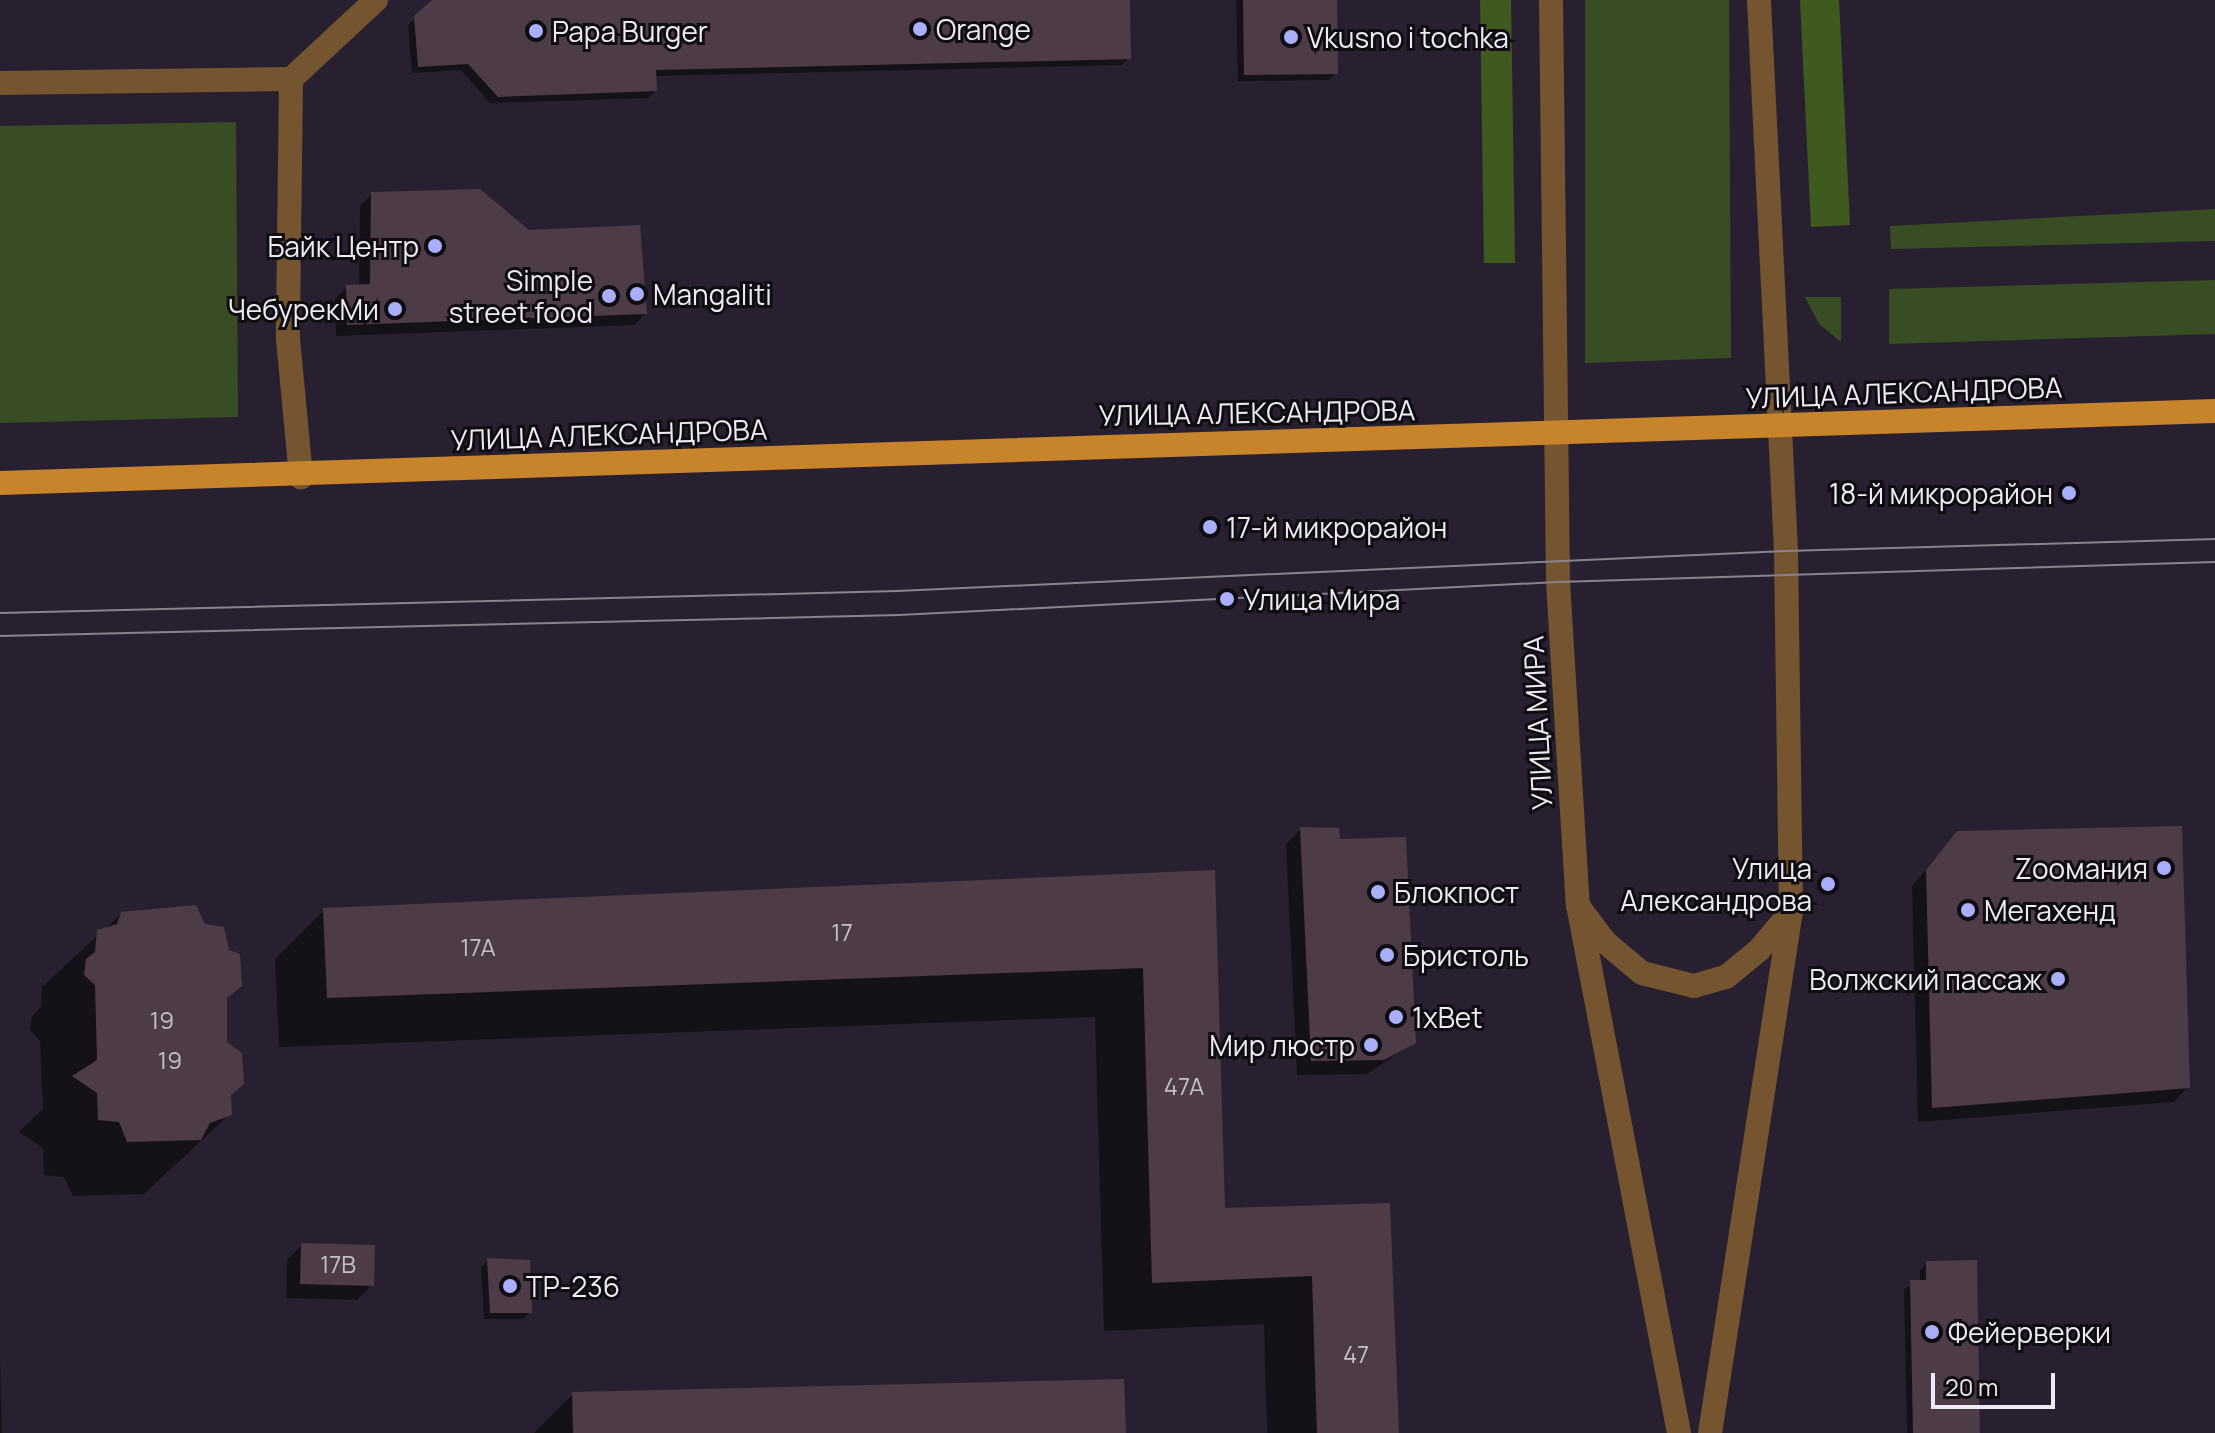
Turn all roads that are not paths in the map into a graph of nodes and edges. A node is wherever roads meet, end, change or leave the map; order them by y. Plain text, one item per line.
1 (376, 0) edge
2 (1551, 0) edge
3 (1759, 0) edge
4 (291, 79) junction
5 (0, 83) edge
6 (2215, 411) edge
7 (1779, 427) junction
8 (1556, 435) junction
9 (301, 477) junction
10 (0, 483) edge
11 (1578, 905) junction
12 (1791, 911) junction
13 (1679, 1433) edge
14 (1710, 1433) edge

1 - 4 street
2 - 8 street, УЛИЦА МИРА
3 - 7 street
4 - 5 street
4 - 9 street
6 - 7 main road, УЛИЦА АЛЕКСАНДРОВА
7 - 8 main road, УЛИЦА АЛЕКСАНДРОВА
7 - 12 street
8 - 9 main road, УЛИЦА АЛЕКСАНДРОВА
8 - 11 street, УЛИЦА МИРА
9 - 10 main road, УЛИЦА АЛЕКСАНДРОВА
11 - 12 street
11 - 13 street, УЛИЦА МИРА
12 - 14 street

